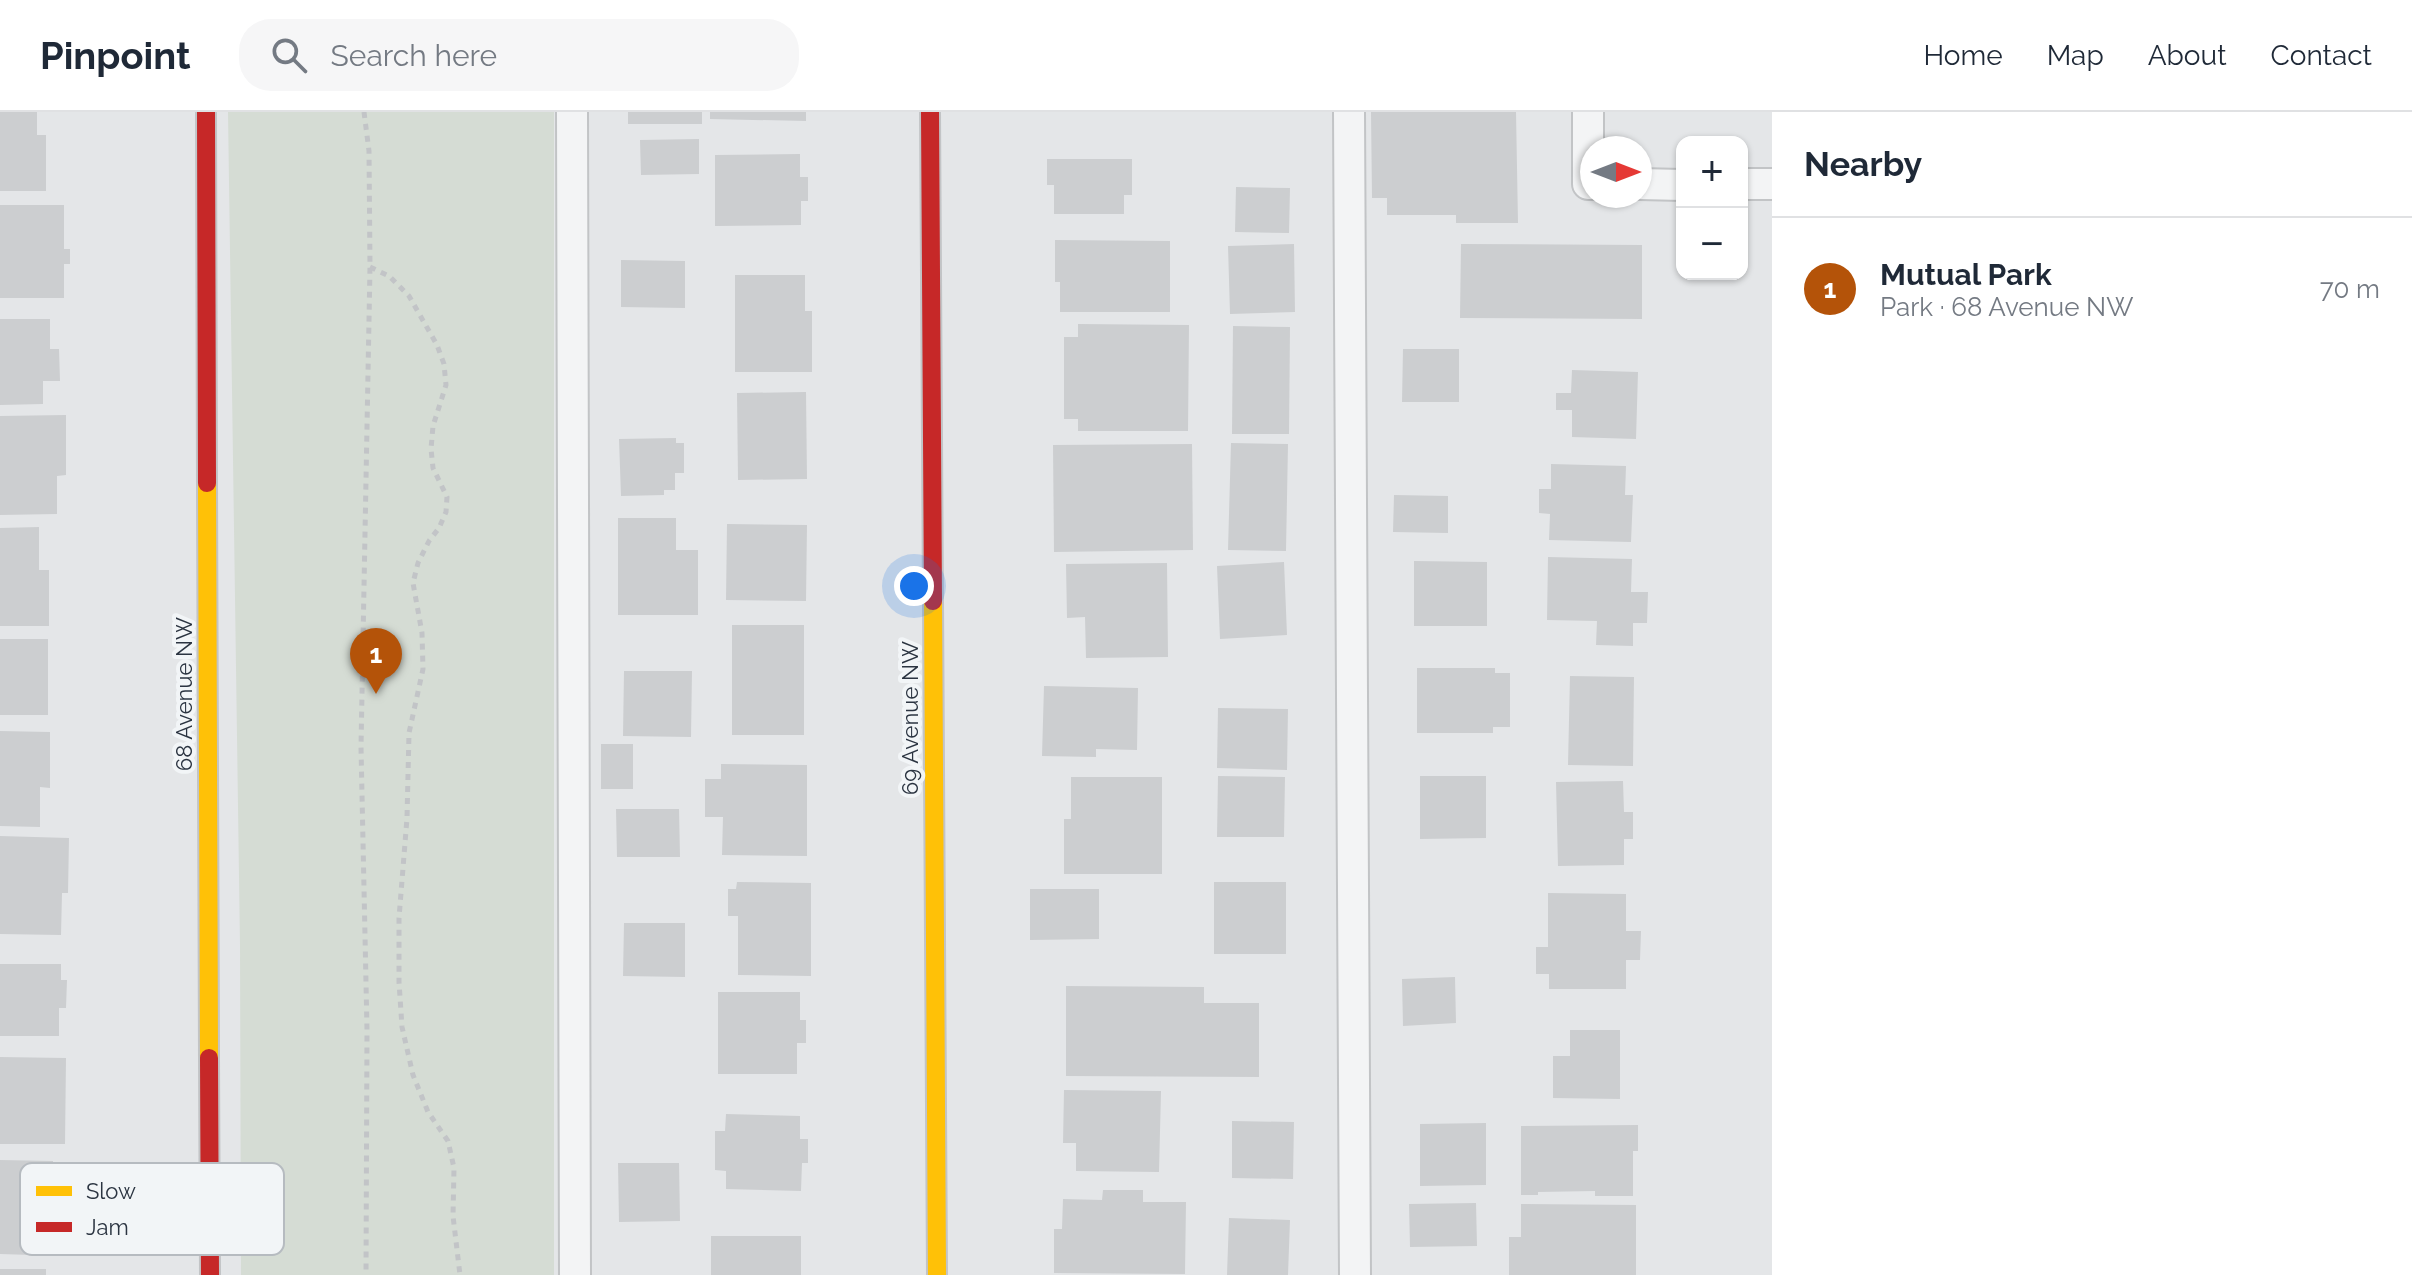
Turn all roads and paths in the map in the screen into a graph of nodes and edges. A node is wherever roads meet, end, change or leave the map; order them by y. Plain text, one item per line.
1 (206, 112) edge
2 (364, 112) edge
3 (572, 112) edge
4 (930, 112) edge
5 (1349, 112) edge
6 (1588, 112) edge
7 (1588, 136) edge
8 (1652, 184) edge
9 (1748, 184) edge
10 (1772, 184) edge
11 (1676, 185) edge
12 (370, 267) junction
13 (210, 1163) edge
14 (210, 1255) edge
15 (210, 1275) edge
16 (366, 1275) edge
17 (460, 1275) edge
18 (575, 1275) edge
19 (937, 1275) edge
20 (1355, 1275) edge

1 - 13 street, 68 Avenue NW
2 - 12 path
3 - 18 lane
4 - 19 street, 69 Avenue NW
5 - 20 lane
6 - 7 lane
8 - 11 lane
9 - 10 lane
12 - 16 path
12 - 17 path
14 - 15 street, 68 Avenue NW

